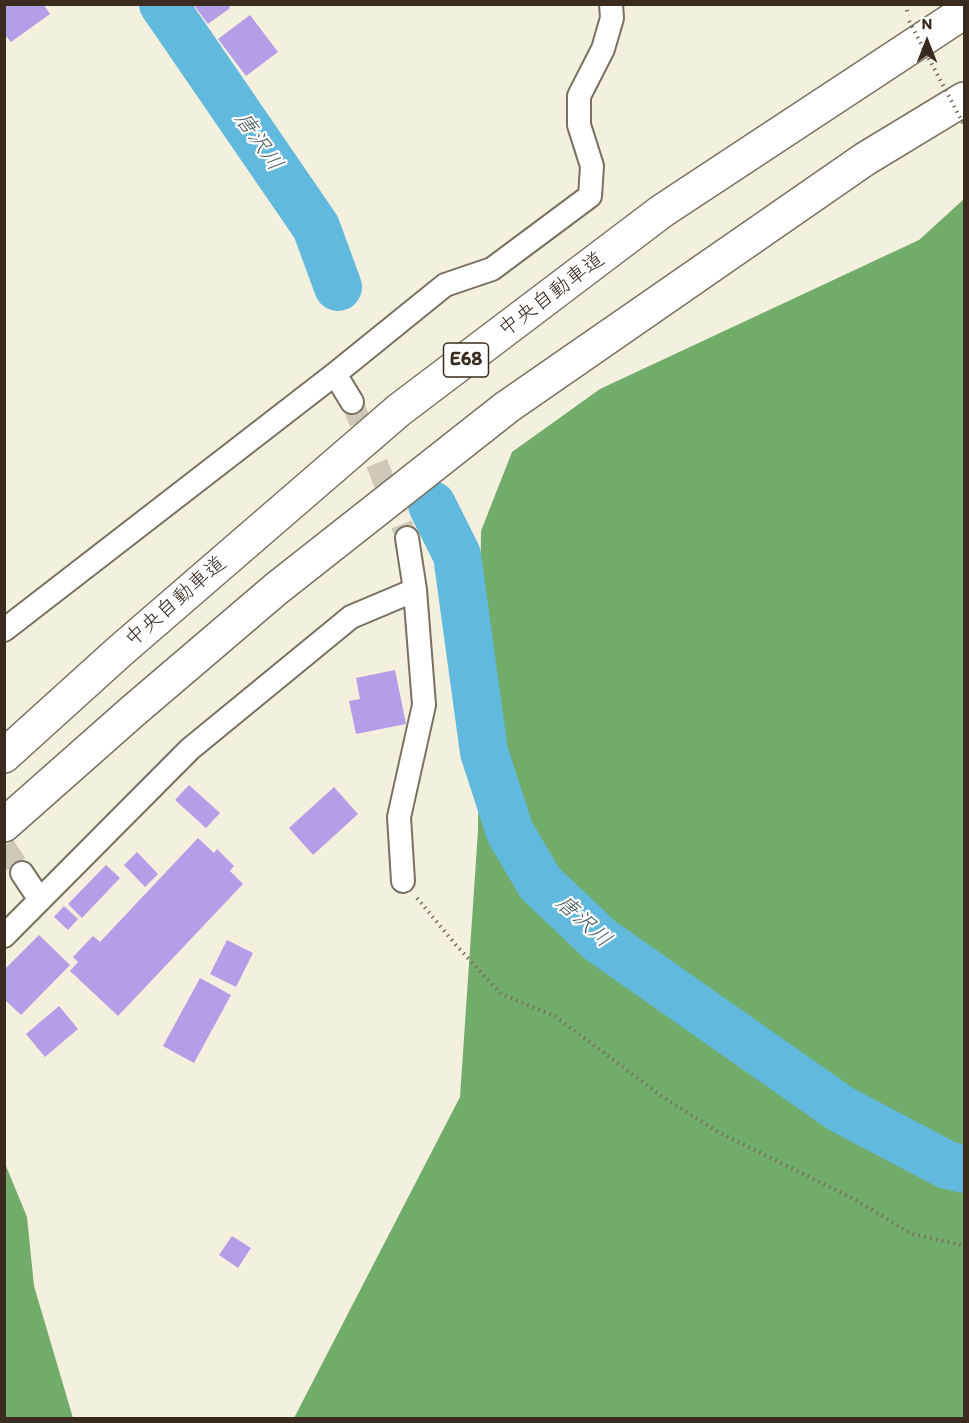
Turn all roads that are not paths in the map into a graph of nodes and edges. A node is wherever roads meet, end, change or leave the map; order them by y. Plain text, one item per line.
1 (611, 4) edge
2 (964, 12) edge
3 (964, 99) edge
4 (335, 374) junction
5 (352, 402) tunnel mouth
6 (407, 538) tunnel mouth
7 (415, 590) junction
8 (4, 630) edge
9 (4, 756) edge
10 (4, 825) edge
11 (22, 873) tunnel mouth
12 (403, 881) road end
13 (40, 900) junction
14 (4, 936) edge

1 - 4 street
2 - 9 highway, 中央自動車道 / E68
3 - 10 highway
4 - 5 street
4 - 8 street
6 - 7 street
7 - 12 street
7 - 13 street
11 - 13 street
13 - 14 street

